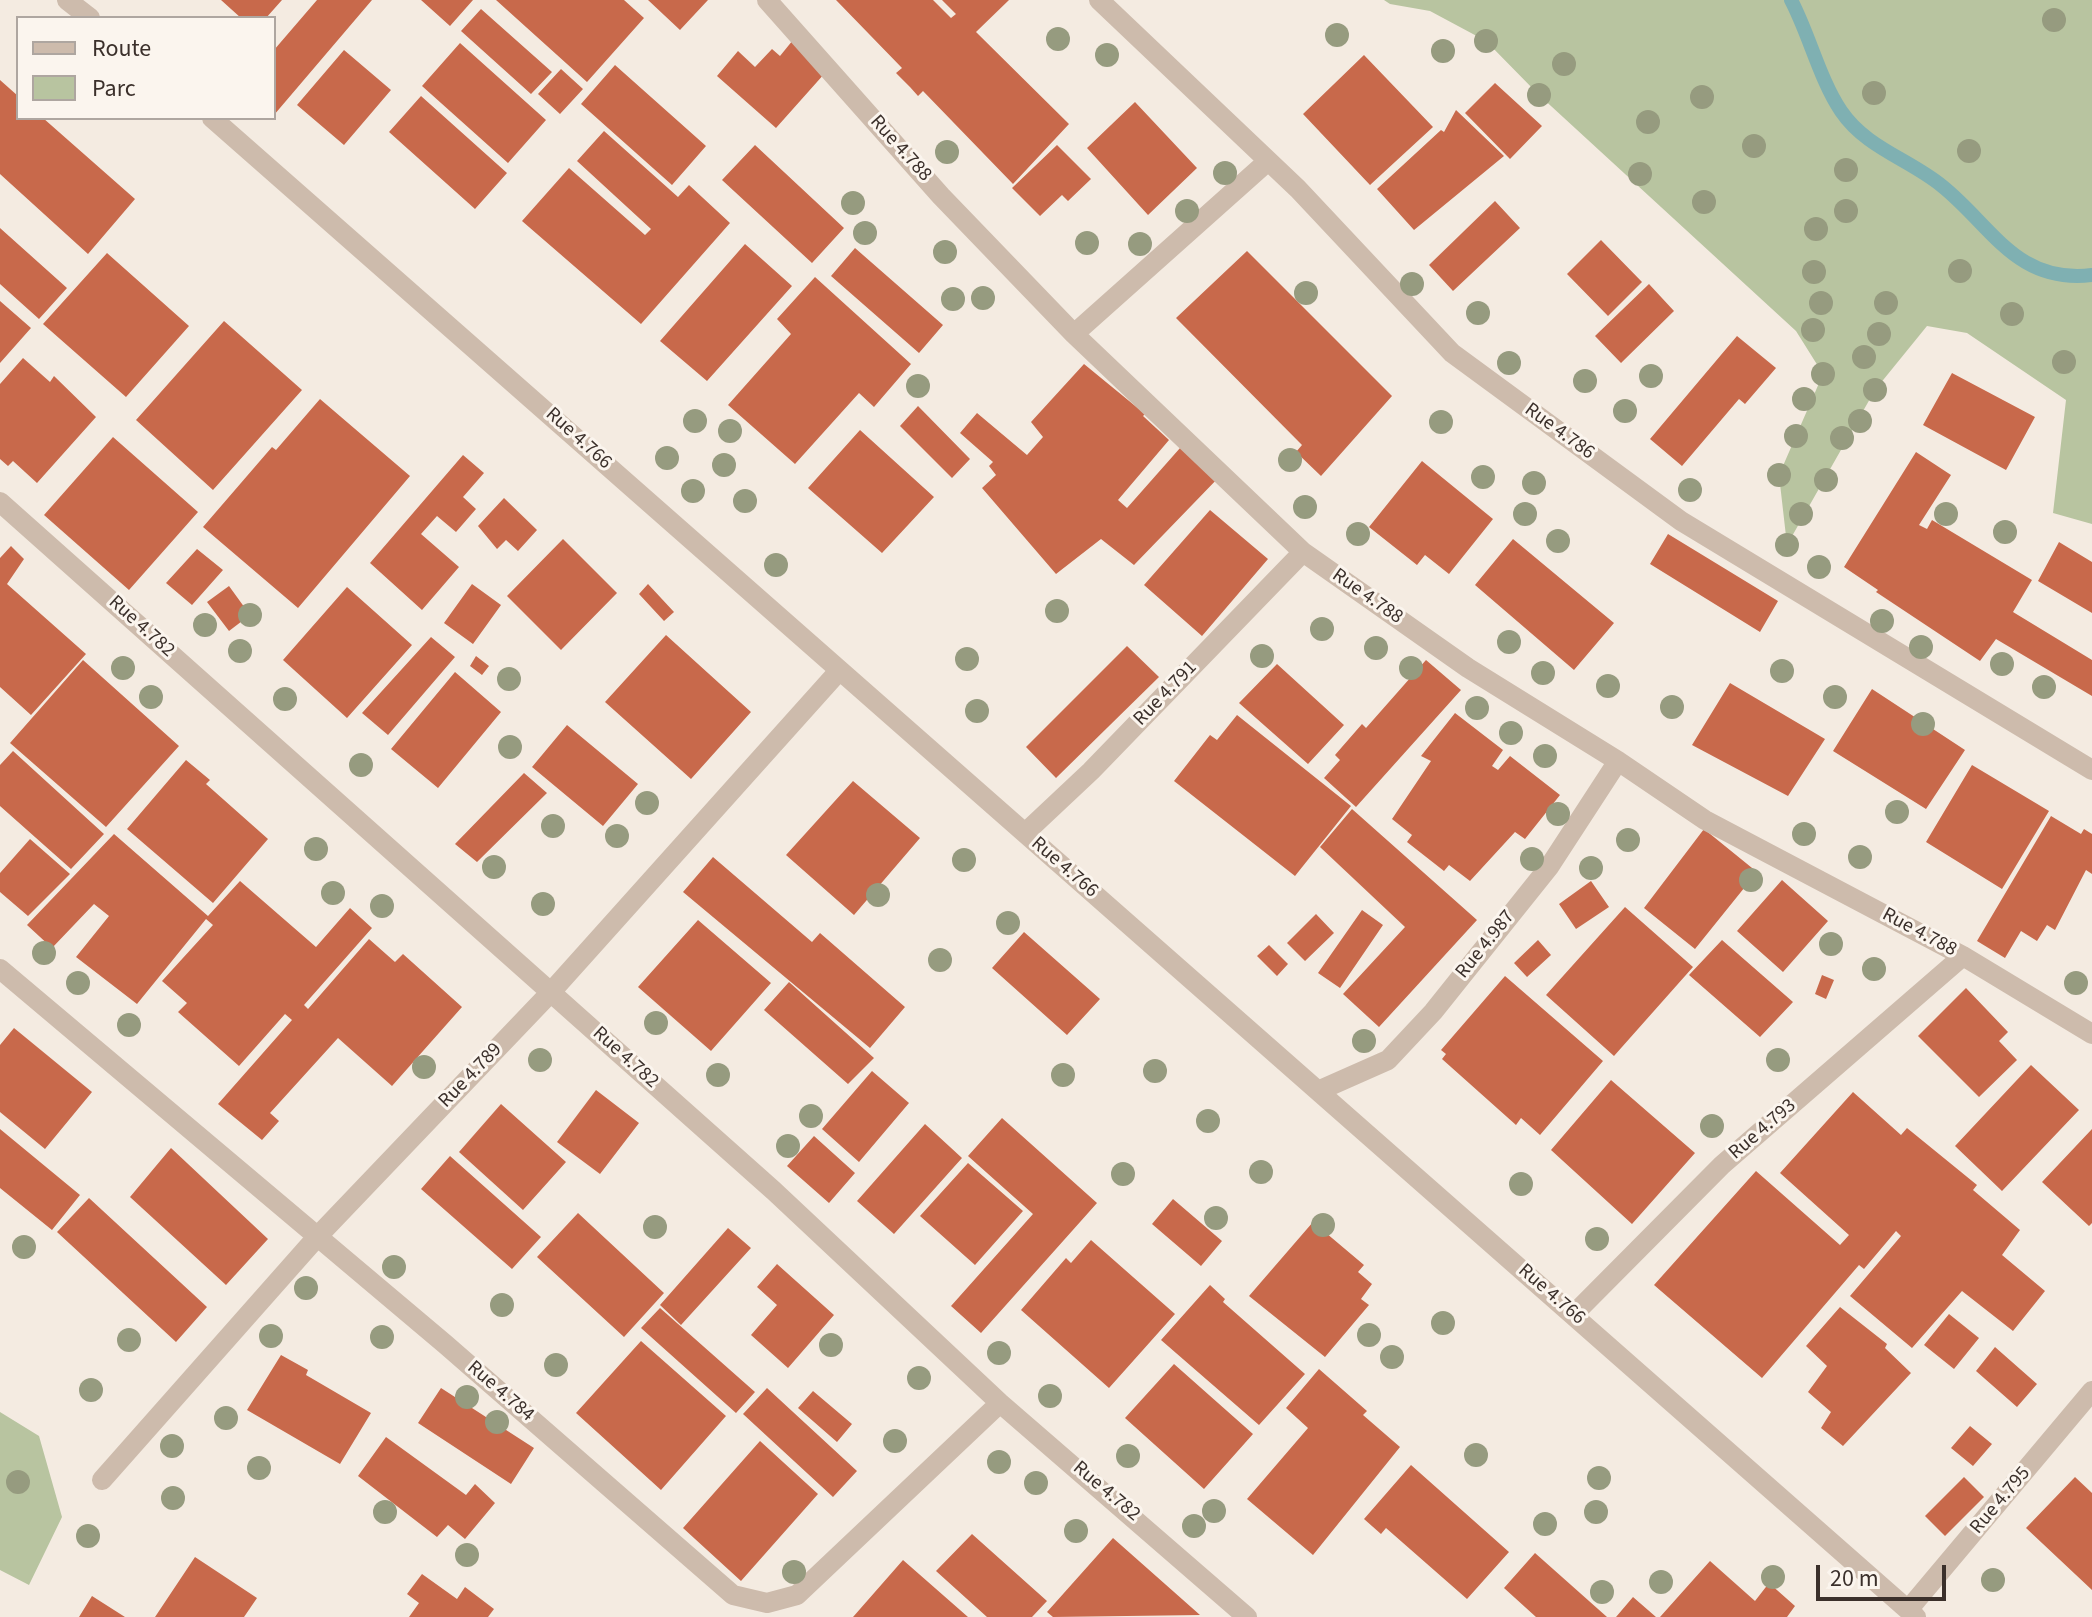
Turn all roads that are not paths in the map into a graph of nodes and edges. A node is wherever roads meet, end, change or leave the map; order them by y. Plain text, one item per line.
1 (67, 0) edge
2 (767, 0) edge
3 (1099, 0) edge
4 (87, 16) edge
5 (214, 120) edge
6 (1268, 161) junction
7 (1074, 334) junction
8 (0, 502) edge
9 (1303, 552) junction
10 (838, 672) junction
11 (1618, 761) junction
12 (2092, 770) edge
13 (1025, 833) junction
14 (1963, 956) junction
15 (0, 969) edge
16 (551, 992) junction
17 (2092, 1034) edge
18 (1318, 1091) junction
19 (317, 1237) junction
20 (1574, 1314) junction
21 (2092, 1391) edge
22 (1000, 1403) junction
23 (102, 1480) dead end
24 (1912, 1613) edge
25 (1247, 1617) edge

1 - 4 street
2 - 7 street, Rue 4.788
3 - 6 street, Rue 4.786
5 - 10 street, Rue 4.766
6 - 7 street
6 - 12 street, Rue 4.786
7 - 9 street, Rue 4.788
8 - 16 street, Rue 4.782
9 - 11 street, Rue 4.788
9 - 13 street, Rue 4.791
10 - 13 street, Rue 4.766
10 - 16 street, Rue 4.789
11 - 14 street, Rue 4.788
11 - 18 street, Rue 4.987
13 - 18 street, Rue 4.766
14 - 17 street, Rue 4.788
14 - 20 street, Rue 4.793
15 - 19 street, Rue 4.784
16 - 19 street, Rue 4.789
16 - 22 street, Rue 4.782
18 - 20 street, Rue 4.766
19 - 22 street, Rue 4.784
19 - 23 street, Rue 4.789
20 - 24 street, Rue 4.766
21 - 24 street, Rue 4.795
22 - 25 street, Rue 4.782

